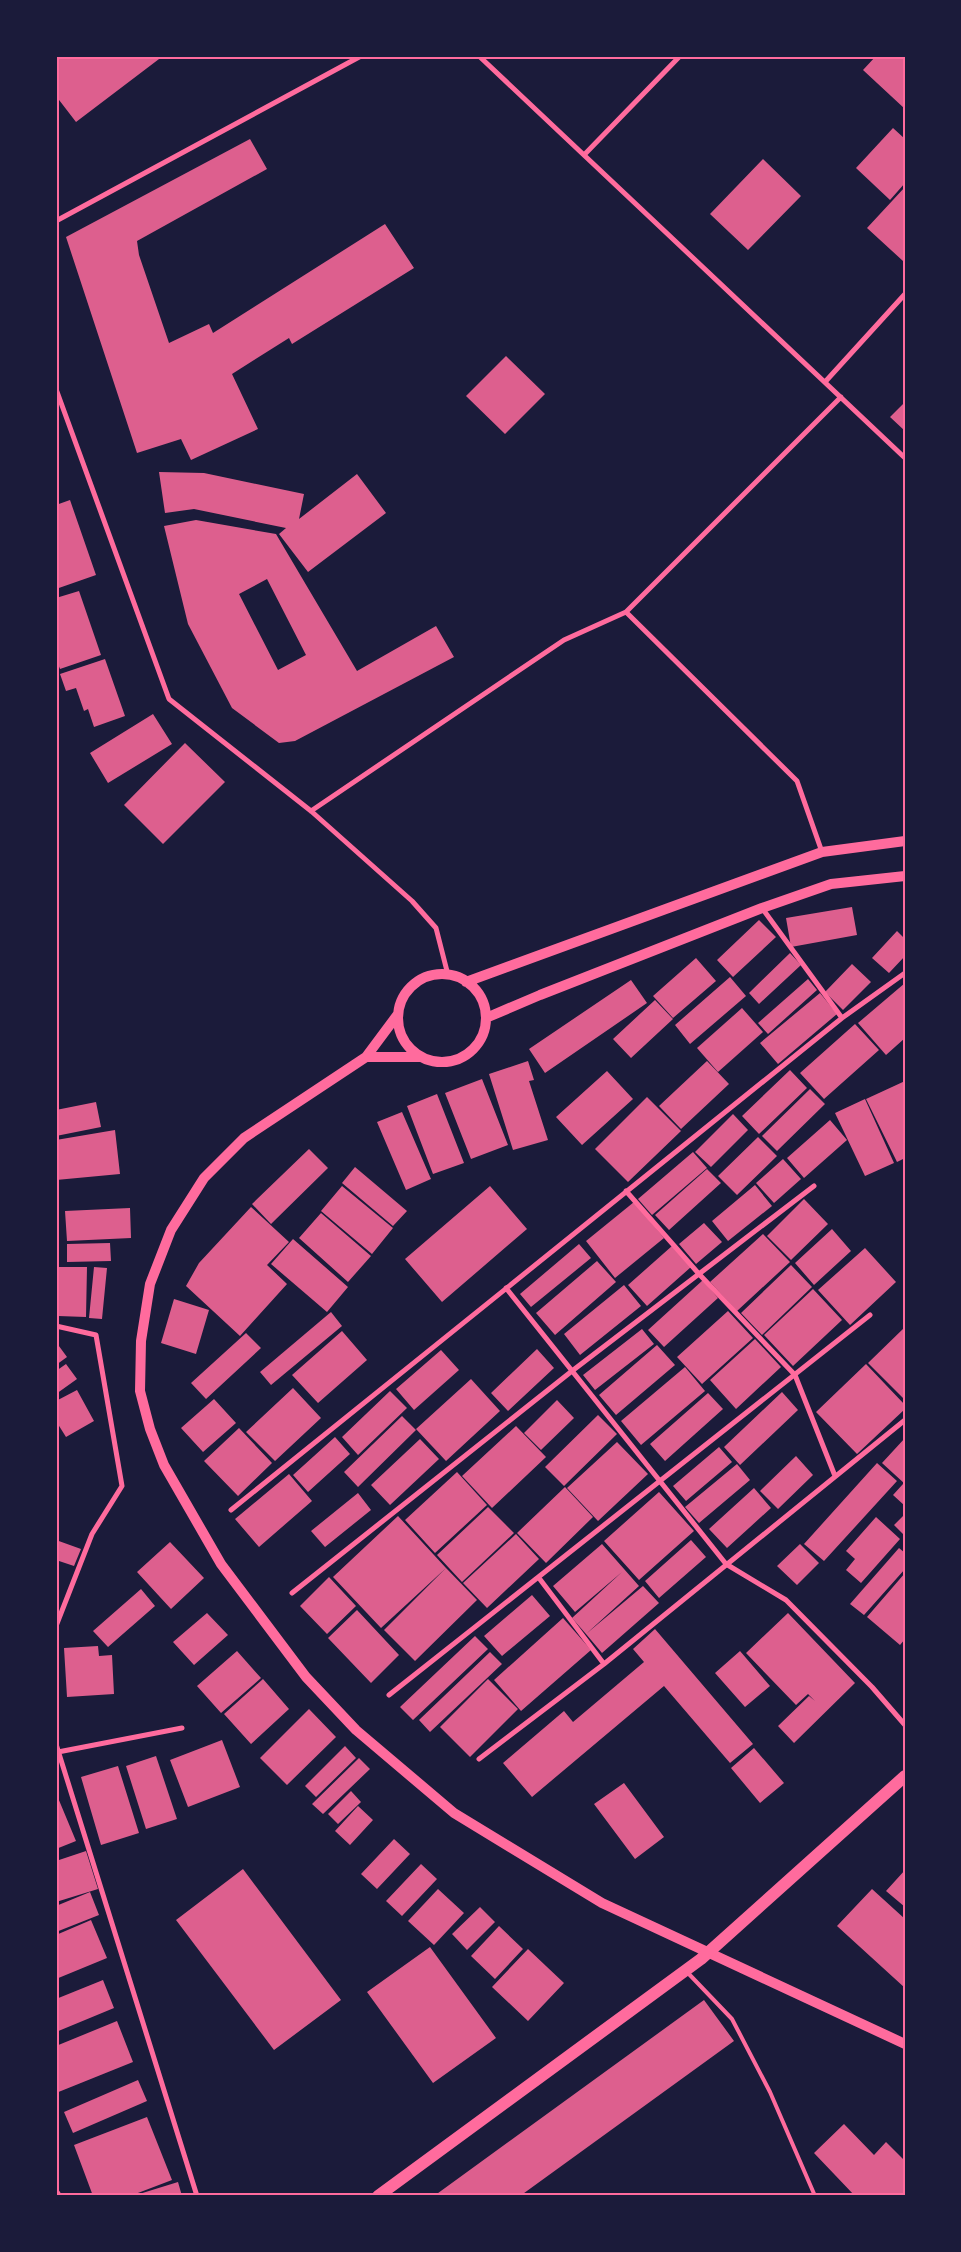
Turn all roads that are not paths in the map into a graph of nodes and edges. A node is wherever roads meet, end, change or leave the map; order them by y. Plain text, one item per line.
1 (361, 56) edge
2 (479, 56) edge
3 (680, 56) edge
4 (584, 155) junction
5 (56, 221) edge
6 (905, 294) edge
7 (825, 382) junction
8 (56, 389) edge
9 (841, 397) junction
10 (905, 458) edge
11 (626, 612) junction
12 (311, 811) junction
13 (905, 841) edge
14 (822, 852) junction
15 (905, 876) edge
16 (762, 908) junction
17 (905, 973) edge
18 (448, 975) junction
19 (466, 982) junction
20 (398, 1014) junction
21 (486, 1018) junction
22 (842, 1018) junction
23 (419, 1056) junction
24 (366, 1057) junction
25 (814, 1186) dead end
26 (626, 1192) junction
27 (699, 1274) junction
28 (506, 1288) junction
29 (870, 1315) dead end
30 (56, 1326) edge
31 (572, 1371) junction
32 (795, 1374) junction
33 (905, 1420) edge
34 (836, 1476) junction
35 (660, 1482) junction
36 (231, 1510) dead end
37 (726, 1564) junction
38 (538, 1578) junction
39 (292, 1593) dead end
40 (56, 1626) edge
41 (604, 1664) junction
42 (389, 1695) dead end
43 (905, 1725) edge
44 (182, 1728) dead end
45 (56, 1744) edge
46 (58, 1752) junction
47 (479, 1760) dead end
48 (905, 1776) edge
49 (685, 1971) junction
50 (905, 2044) edge
51 (197, 2196) edge
52 (378, 2196) edge
53 (815, 2196) edge

1 - 5 street
2 - 4 street
3 - 4 street
4 - 7 street
6 - 7 street
7 - 9 street
8 - 12 street
9 - 10 street
9 - 11 street
11 - 12 street
11 - 14 street
12 - 18 street
13 - 14 main road
14 - 19 main road
15 - 16 main road
16 - 21 main road
16 - 22 street
17 - 22 street
18 - 19 main road
18 - 20 main road
19 - 21 main road
20 - 23 main road
20 - 24 main road
21 - 23 main road
22 - 26 street
23 - 24 main road
24 - 50 main road
25 - 27 street
26 - 27 street
26 - 28 street
27 - 31 street
27 - 32 street
28 - 31 street
28 - 36 street
29 - 32 street
30 - 40 street
31 - 35 street
31 - 39 street
32 - 34 street
32 - 35 street
33 - 34 street
34 - 37 street
35 - 37 street
35 - 38 street
37 - 41 street
37 - 43 street
38 - 41 street
38 - 42 street
41 - 47 street
44 - 46 street
45 - 46 street
46 - 51 street
48 - 49 main road
49 - 52 main road
49 - 53 lane

